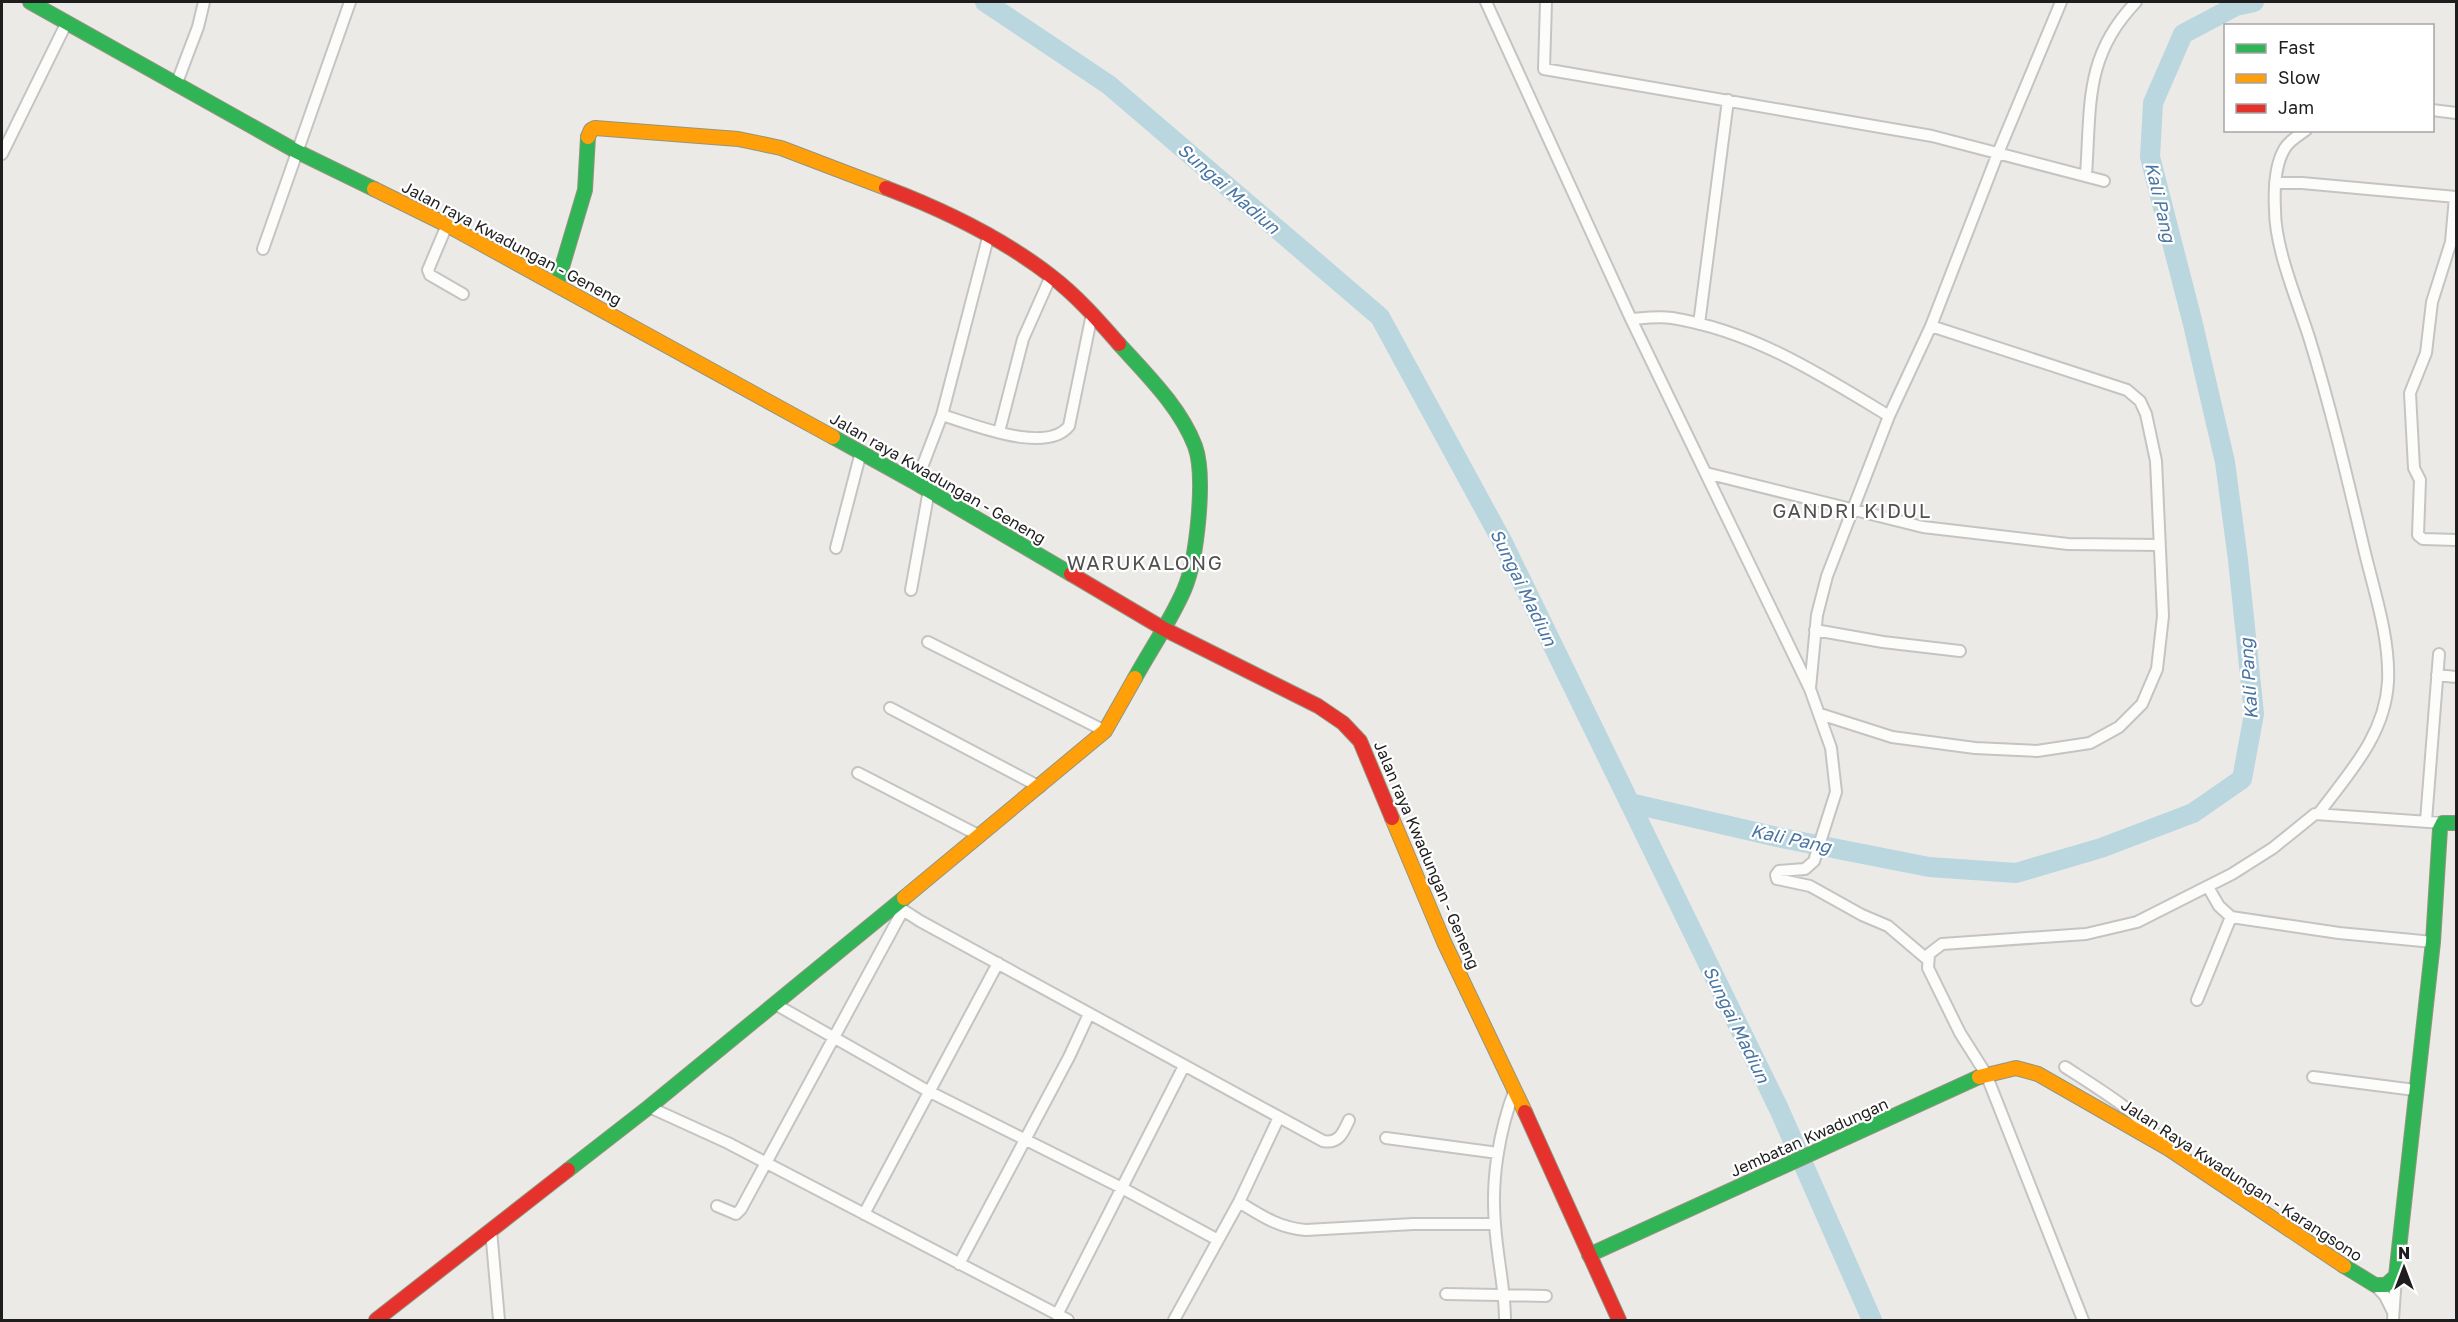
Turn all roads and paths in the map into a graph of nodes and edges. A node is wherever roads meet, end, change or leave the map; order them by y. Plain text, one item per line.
1 (30, 2) edge
2 (204, 2) edge
3 (350, 2) edge
4 (1486, 2) edge
5 (1546, 2) edge
6 (2061, 2) edge
7 (2136, 2) edge
8 (67, 22) junction
9 (176, 85) junction
10 (1728, 100) junction
11 (2434, 110) edge
12 (2457, 113) edge
13 (2304, 132) edge
14 (296, 151) junction
15 (1998, 153) junction
16 (2, 154) edge
17 (2086, 175) junction
18 (2104, 181) dead end
19 (2275, 183) junction
20 (2456, 197) edge
21 (447, 225) junction
22 (989, 234) junction
23 (263, 249) dead end
24 (1051, 276) junction
25 (557, 284) junction
26 (463, 294) dead end
27 (1092, 314) junction
28 (1631, 319) junction
29 (1699, 324) junction
30 (1931, 326) junction
31 (942, 415) junction
32 (1889, 416) junction
33 (999, 432) junction
34 (861, 452) junction
35 (1706, 473) junction
36 (922, 486) junction
37 (1852, 510) junction
38 (2457, 540) edge
39 (2159, 545) junction
40 (836, 548) dead end
41 (911, 590) dead end
42 (1164, 629) junction
43 (1815, 630) junction
44 (928, 642) dead end
45 (1960, 651) dead end
46 (2439, 654) dead end
47 (2437, 675) junction
48 (2457, 676) edge
49 (1810, 689) junction
50 (890, 708) dead end
51 (1820, 714) junction
52 (1105, 731) junction
53 (858, 773) dead end
54 (1040, 788) junction
55 (2319, 813) junction
56 (2426, 821) junction
57 (2450, 823) edge
58 (980, 836) junction
59 (2208, 887) junction
60 (900, 907) junction
61 (2231, 917) junction
62 (2433, 942) junction
63 (1928, 960) junction
64 (998, 963) junction
65 (2197, 999) dead end
66 (776, 1004) junction
67 (1089, 1014) junction
68 (836, 1038) junction
69 (1184, 1066) junction
70 (2065, 1067) dead end
71 (1986, 1074) junction
72 (2313, 1077) dead end
73 (1966, 1084) joint
74 (1515, 1089) junction
75 (2415, 1090) junction
76 (928, 1091) junction
77 (649, 1107) junction
78 (1279, 1118) junction
79 (1349, 1120) dead end
80 (1386, 1138) dead end
81 (1026, 1139) junction
82 (2169, 1149) junction
83 (1498, 1153) junction
84 (766, 1164) junction
85 (1122, 1188) junction
86 (1239, 1202) junction
87 (717, 1206) dead end
88 (864, 1214) junction
89 (1494, 1224) junction
90 (491, 1230) junction
91 (1218, 1240) junction
92 (1589, 1255) junction
93 (959, 1264) junction
94 (2396, 1276) junction
95 (2374, 1285) junction
96 (1446, 1294) dead end
97 (1505, 1296) junction
98 (1546, 1296) dead end
99 (1057, 1315) junction
100 (2393, 1317) edge
101 (376, 1320) edge
102 (499, 1320) edge
103 (1068, 1320) edge
104 (1174, 1320) edge
105 (1505, 1320) edge
106 (1619, 1320) edge
107 (2083, 1320) edge

1 - 8 main road, Jalan raya Kwadungan - Geneng
2 - 9 street
3 - 14 street
4 - 28 street
5 - 10 street
6 - 15 street
7 - 17 street
8 - 9 main road, Jalan raya Kwadungan - Geneng
8 - 16 street
9 - 14 main road, Jalan raya Kwadungan - Geneng
10 - 15 street
10 - 29 street
11 - 12 street
13 - 19 street
14 - 21 main road, Jalan raya Kwadungan - Geneng
14 - 23 street
15 - 17 street
15 - 30 street
17 - 18 street
19 - 20 street
19 - 55 street
20 - 38 street
21 - 25 main road, Jalan raya Kwadungan - Geneng
21 - 26 street
22 - 24 main road
22 - 25 main road
22 - 31 street
24 - 27 main road
24 - 33 street
25 - 34 main road, Jalan raya Kwadungan - Geneng
27 - 33 street
27 - 42 main road
28 - 29 street
28 - 35 street
29 - 32 street
30 - 32 street
30 - 39 street
31 - 33 street
31 - 36 street
32 - 37 street
34 - 36 main road, Jalan raya Kwadungan - Geneng
34 - 40 street
35 - 37 street
35 - 49 street
36 - 41 street
36 - 42 main road, Jalan raya Kwadungan - Geneng
37 - 39 street
37 - 43 street
39 - 51 street
42 - 52 main road
42 - 74 main road, Jalan raya Kwadungan - Geneng
43 - 45 street
43 - 49 street
44 - 52 street
46 - 47 street
47 - 48 street
47 - 56 street
49 - 51 street
50 - 54 street
51 - 63 street
52 - 54 main road
53 - 58 street
54 - 58 main road
55 - 56 street
55 - 59 street
56 - 57 street
57 - 62 main road
58 - 60 main road
59 - 61 street
59 - 63 street
60 - 64 street
60 - 66 main road
60 - 68 street
61 - 62 street
61 - 65 street
62 - 75 main road
63 - 71 street
64 - 67 street
64 - 76 street
66 - 68 street
66 - 77 main road
67 - 69 street
67 - 81 street
68 - 76 street
68 - 84 street
69 - 78 street
69 - 85 street
70 - 82 street
71 - 73 main road, Jalan Raya Kwadungan - Karangsono
71 - 82 main road, Jalan Raya Kwadungan - Karangsono
71 - 107 street
72 - 75 street
73 - 92 main road, Jembatan Kwadungan
74 - 83 street
74 - 92 main road, Jalan raya Kwadungan - Geneng
75 - 94 main road
76 - 81 street
76 - 88 street
77 - 84 street
77 - 90 main road
78 - 79 street
78 - 86 street
80 - 83 street
81 - 85 street
81 - 93 street
82 - 95 main road, Jalan Raya Kwadungan - Karangsono
83 - 89 street
84 - 87 street
84 - 88 street
85 - 91 street
85 - 99 street
86 - 89 street
86 - 91 street
88 - 93 street
89 - 97 street
90 - 101 main road
90 - 102 street
91 - 104 street
92 - 106 main road, Jalan raya Kwadungan - Geneng
93 - 99 street
94 - 95 main road
94 - 100 street
95 - 100 street
96 - 97 street
97 - 98 street
97 - 105 street
99 - 103 street

